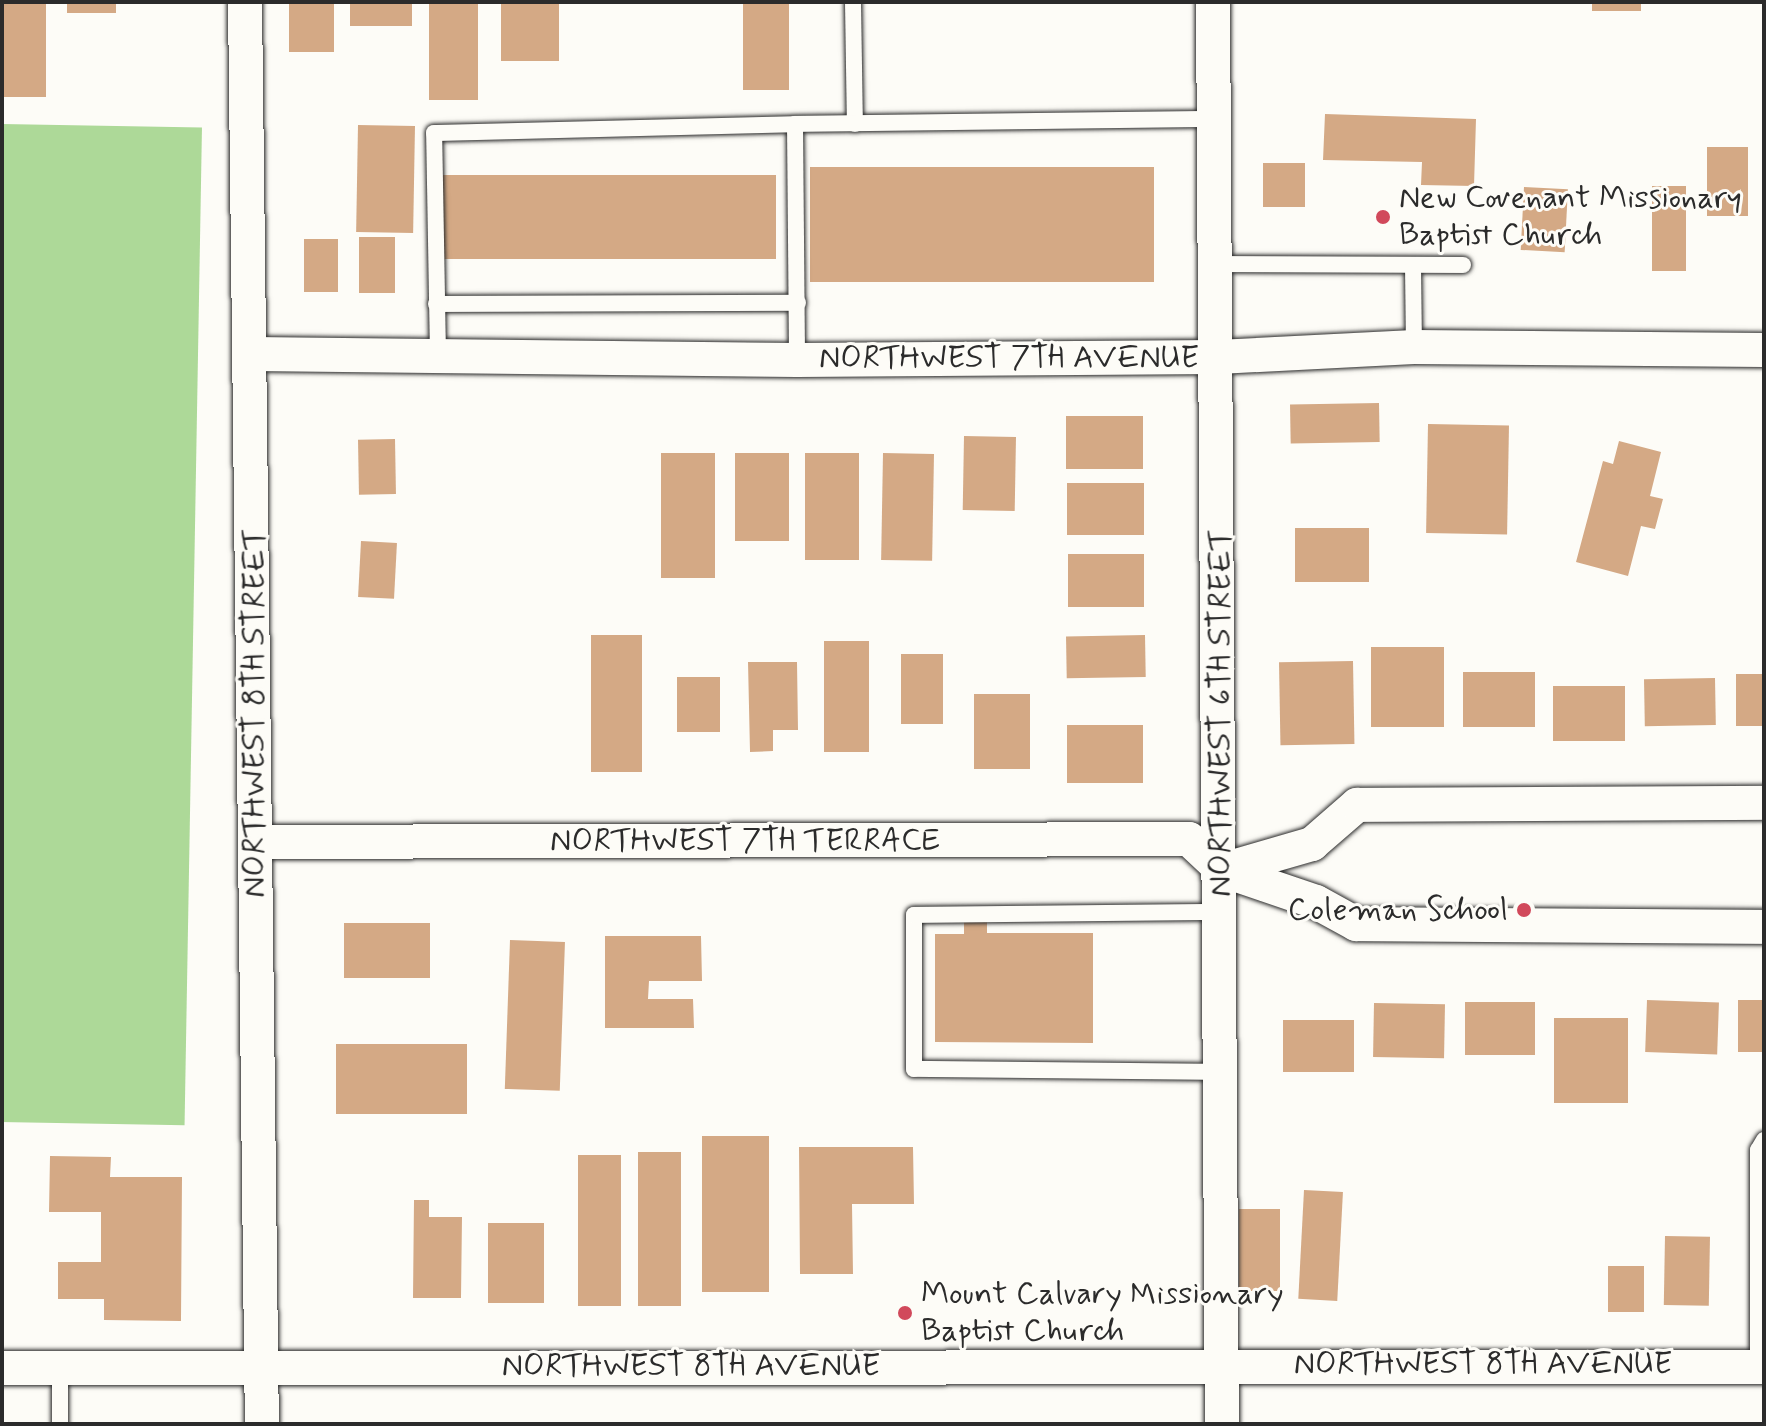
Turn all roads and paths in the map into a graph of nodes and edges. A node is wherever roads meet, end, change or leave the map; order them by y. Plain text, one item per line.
1 (245, 2) edge
2 (853, 2) edge
3 (1213, 2) edge
4 (1215, 119) junction
5 (795, 124) junction
6 (855, 124) junction
7 (1217, 264) junction
8 (1463, 265) dead end
9 (1413, 266) junction
10 (798, 303) junction
11 (436, 304) junction
12 (1414, 347) junction
13 (1764, 350) edge
14 (253, 354) junction
15 (438, 355) junction
16 (1218, 357) junction
17 (797, 360) junction
18 (1764, 803) edge
19 (256, 842) junction
20 (1222, 870) junction
21 (1222, 912) junction
22 (1764, 927) edge
23 (1222, 1072) junction
24 (1764, 1140) edge
25 (1221, 1362) junction
26 (1761, 1367) edge
27 (2, 1368) edge
28 (60, 1368) junction
29 (261, 1369) junction
30 (60, 1424) edge
31 (262, 1424) edge
32 (1222, 1424) edge

1 - 14 street, NORTHWEST 8TH STREET
2 - 6 lane
3 - 4 street, NORTHWEST 6TH STREET
4 - 6 lane
4 - 7 street, NORTHWEST 6TH STREET
5 - 6 lane
5 - 10 lane
5 - 11 lane
7 - 9 lane
7 - 16 street, NORTHWEST 6TH STREET
8 - 9 lane
9 - 12 lane
10 - 11 lane
10 - 17 lane
11 - 15 lane
12 - 13 street, NORTHWEST 7TH AVENUE
12 - 16 street, NORTHWEST 7TH AVENUE
14 - 15 street, NORTHWEST 7TH AVENUE
14 - 19 street, NORTHWEST 8TH STREET
15 - 17 street, NORTHWEST 7TH AVENUE
16 - 17 street, NORTHWEST 7TH AVENUE
16 - 20 street, NORTHWEST 6TH STREET
18 - 20 street
19 - 20 street, NORTHWEST 7TH TERRACE
19 - 29 street, NORTHWEST 8TH STREET
20 - 21 street, NORTHWEST 6TH STREET
20 - 22 street
21 - 23 street, NORTHWEST 6TH STREET
21 - 23 lane
23 - 25 street, NORTHWEST 6TH STREET
24 - 26 lane
25 - 26 street, NORTHWEST 8TH AVENUE
25 - 29 street, NORTHWEST 8TH AVENUE
25 - 32 street, NORTHWEST 6TH STREET
27 - 28 street, NORTHWEST 8TH AVENUE
28 - 29 street, NORTHWEST 8TH AVENUE
28 - 30 lane
29 - 31 street, NORTHWEST 8TH STREET

